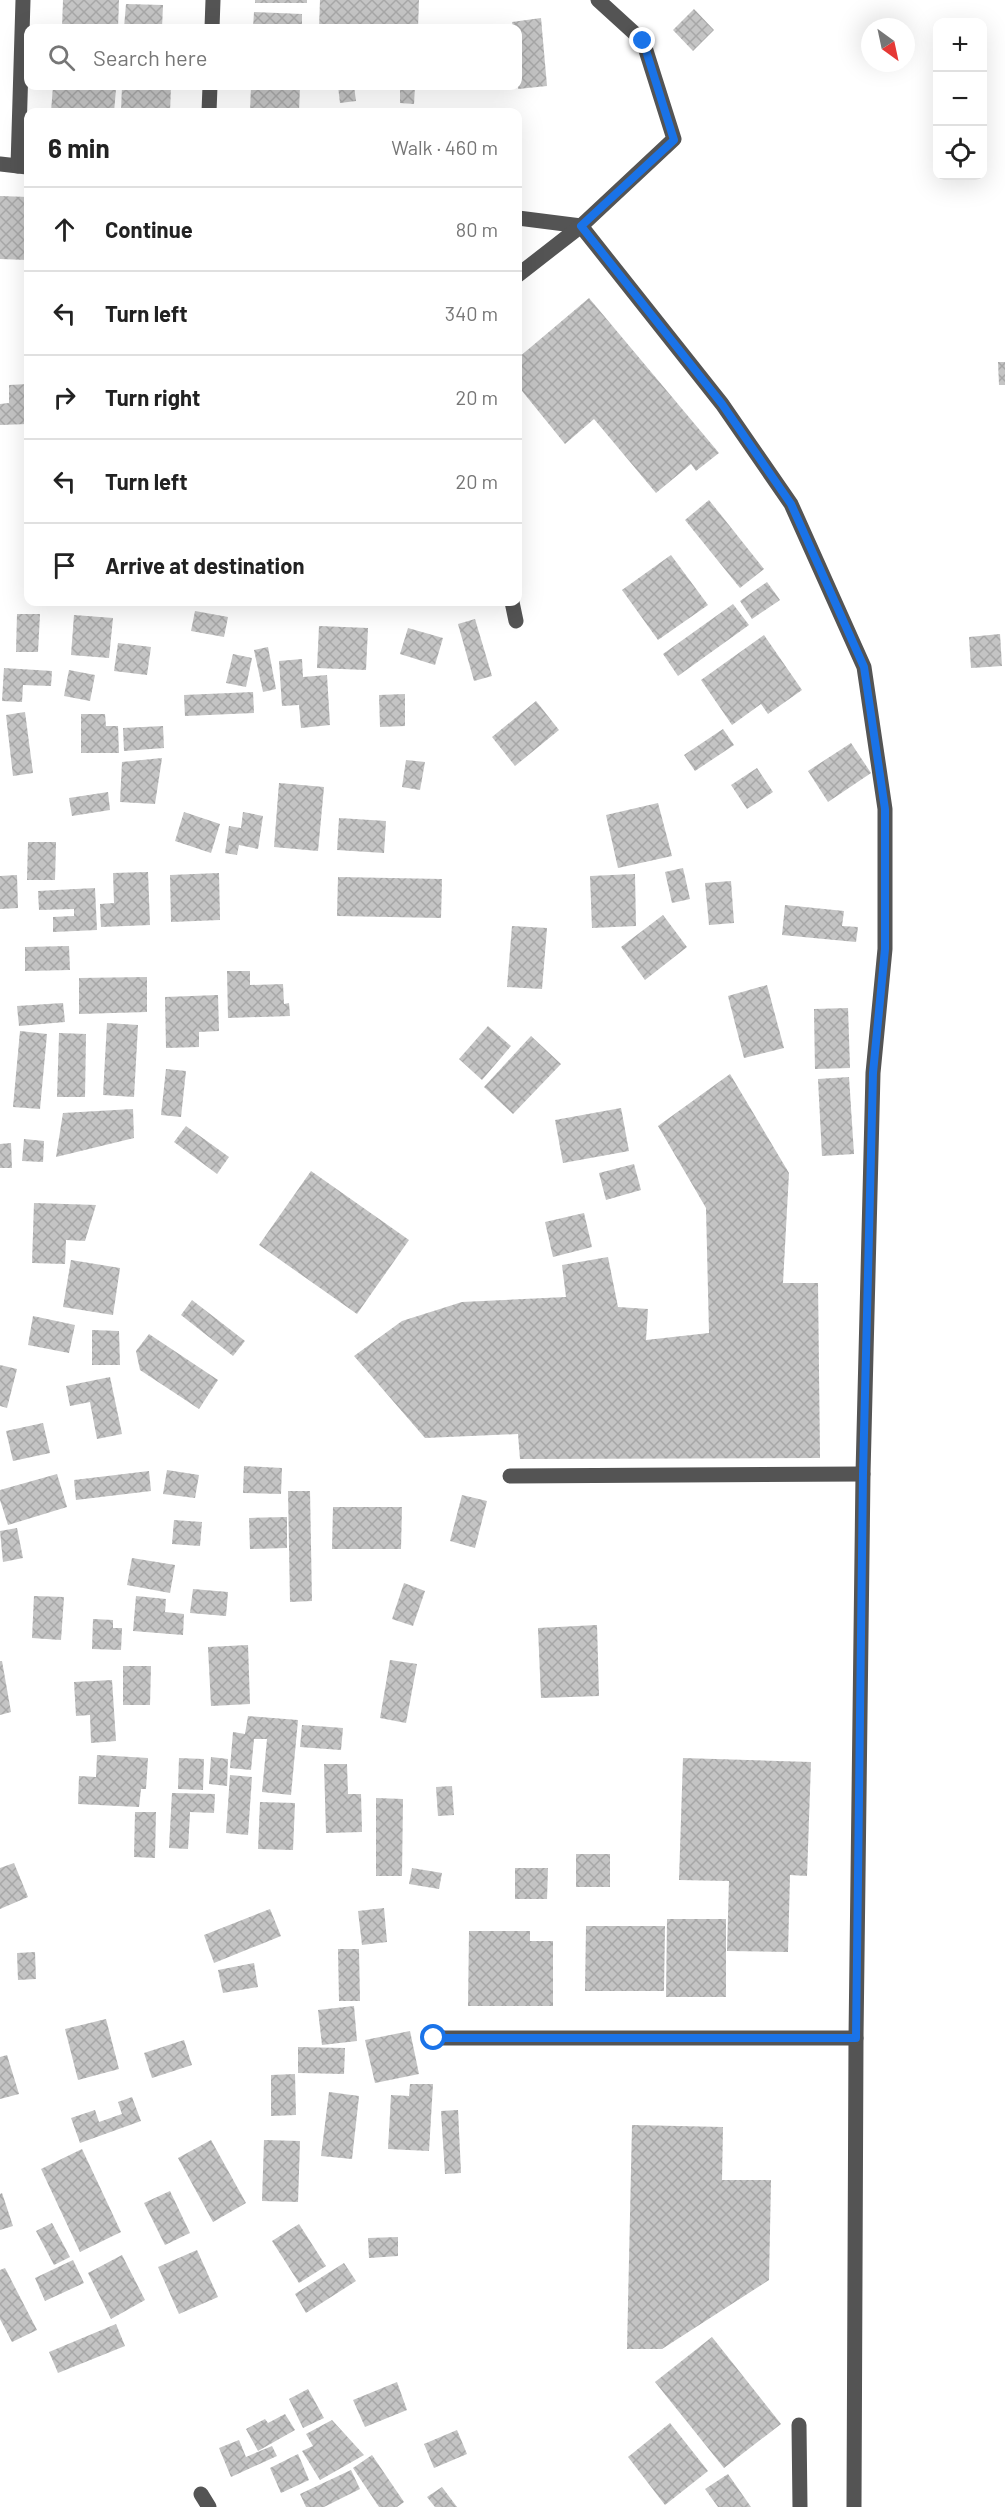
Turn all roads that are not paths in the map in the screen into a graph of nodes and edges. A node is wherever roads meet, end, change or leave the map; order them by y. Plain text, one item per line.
1 (23, 0) edge
2 (213, 0) edge
3 (598, 0) edge
4 (212, 24) edge
5 (210, 90) edge
6 (209, 108) edge
7 (0, 164) edge
8 (23, 167) edge
9 (522, 219) edge
10 (581, 226) junction
11 (522, 272) edge
12 (513, 606) edge
13 (516, 621) dead end
14 (863, 1474) junction
15 (510, 1476) dead end
16 (434, 2038) dead end
17 (856, 2038) junction
18 (799, 2425) dead end
19 (800, 2507) edge
20 (854, 2507) edge

1 - 8 street
2 - 4 street
3 - 10 street
5 - 6 street
7 - 8 street
9 - 10 street
10 - 11 street
10 - 14 street
12 - 13 street
14 - 15 street
14 - 17 street
16 - 17 street
17 - 20 street
18 - 19 street

